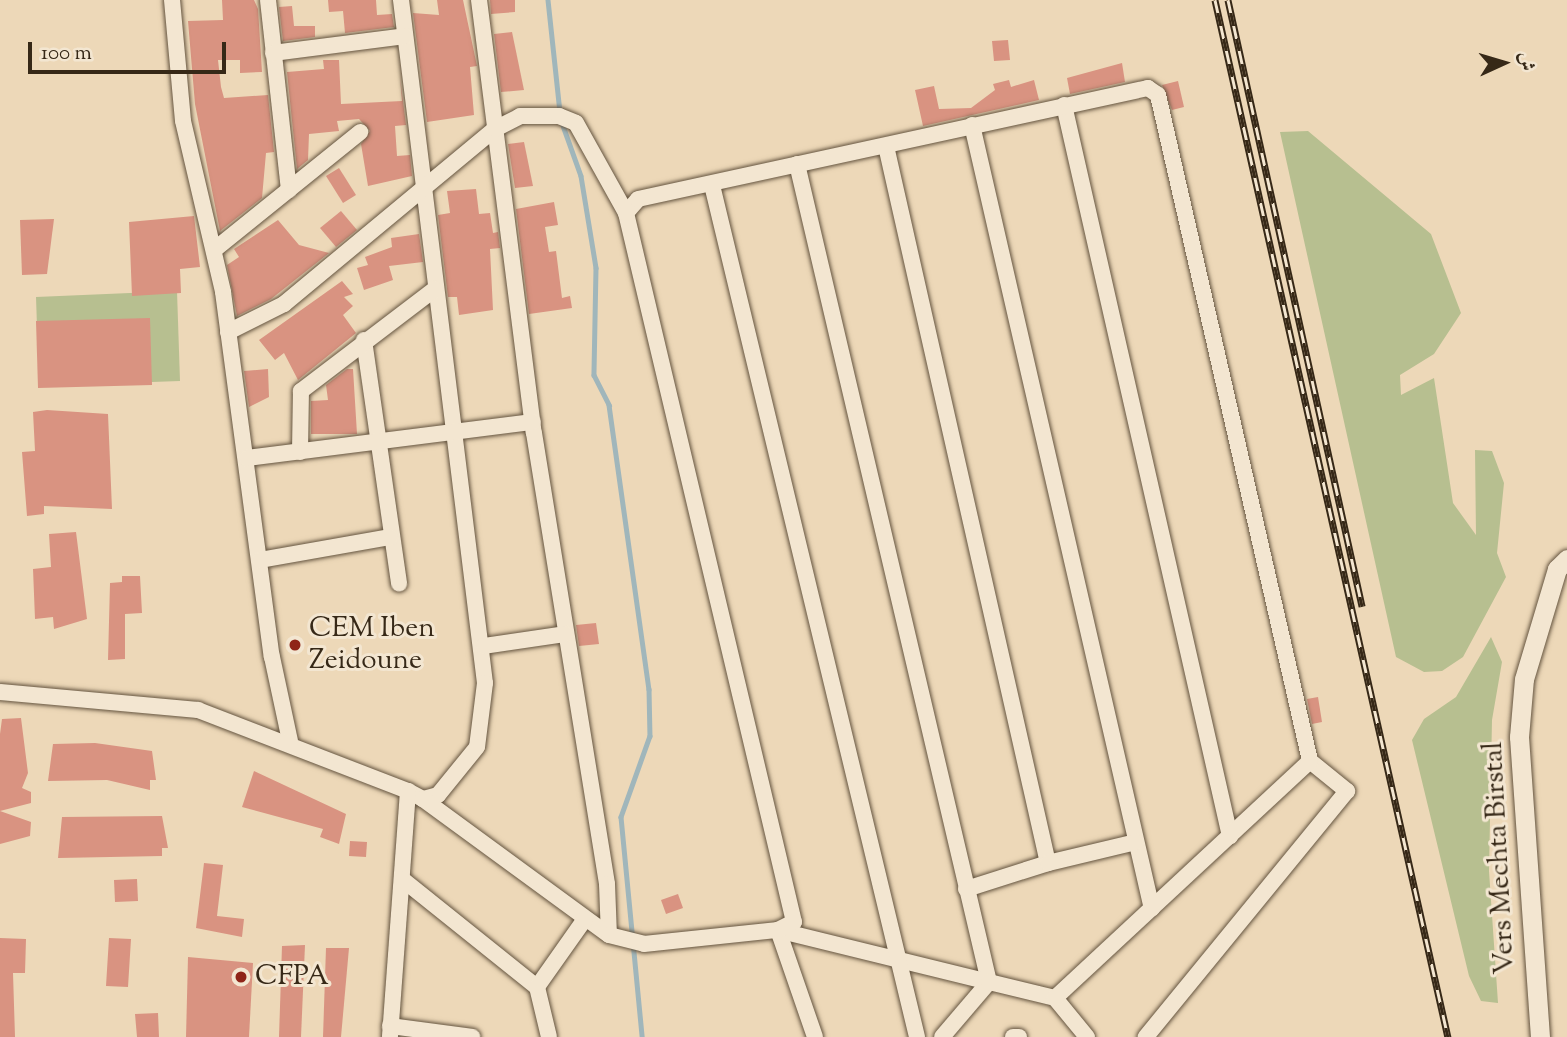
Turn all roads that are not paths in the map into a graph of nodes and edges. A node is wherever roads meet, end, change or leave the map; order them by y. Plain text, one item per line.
1 (172, 0) edge
2 (268, 0) edge
3 (401, 0) edge
4 (479, 0) edge
5 (405, 36) junction
6 (273, 53) junction
7 (1064, 105) junction
8 (972, 125) junction
9 (495, 129) junction
10 (360, 132) dead end
11 (886, 146) junction
12 (797, 164) junction
13 (712, 185) junction
14 (423, 188) junction
15 (289, 190) junction
16 (626, 213) junction
17 (214, 250) junction
18 (435, 289) junction
19 (228, 332) junction
20 (364, 340) junction
21 (533, 422) junction
22 (458, 434) junction
23 (375, 445) junction
24 (300, 452) junction
25 (247, 458) junction
26 (390, 537) junction
27 (1567, 559) edge
28 (260, 560) junction
29 (399, 583) dead end
30 (565, 634) junction
31 (484, 646) junction
32 (0, 692) edge
33 (290, 741) junction
34 (1310, 761) junction
35 (408, 791) junction
36 (423, 799) junction
37 (1230, 835) junction
38 (1136, 842) junction
39 (1048, 863) junction
40 (402, 879) junction
41 (966, 889) junction
42 (1152, 909) junction
43 (585, 919) junction
44 (778, 930) junction
45 (609, 935) junction
46 (894, 960) junction
47 (989, 982) junction
48 (537, 987) junction
49 (1055, 998) junction
50 (390, 1032) edge
51 (472, 1037) edge
52 (549, 1037) edge
53 (815, 1037) edge
54 (917, 1037) edge
55 (942, 1037) edge
56 (1013, 1037) edge
57 (1019, 1037) edge
58 (1087, 1037) edge
59 (1146, 1037) edge
60 (1540, 1037) edge

1 - 17 street
2 - 6 street
3 - 5 street
4 - 9 street
5 - 6 street
5 - 14 street
6 - 15 street
7 - 8 street
7 - 34 street
7 - 37 street
8 - 11 street
8 - 38 street
9 - 14 street
9 - 16 street
9 - 21 street
10 - 15 street
11 - 12 street
11 - 39 street
12 - 13 street
12 - 41 street
13 - 16 street
13 - 46 street
14 - 18 street
14 - 19 street
15 - 17 street
16 - 44 street
17 - 19 street
18 - 20 street
18 - 22 street
19 - 25 street
20 - 23 street
20 - 24 street
21 - 22 street
21 - 30 street
22 - 23 street
22 - 31 street
23 - 24 street
23 - 26 street
24 - 25 street
25 - 28 street
26 - 28 street
26 - 29 street
27 - 60 street, Vers Mechta Birstal
28 - 33 street
30 - 31 street
30 - 45 street
31 - 36 street
32 - 33 street
33 - 35 street
34 - 37 street
34 - 59 street
35 - 36 street
35 - 40 street
36 - 43 street
37 - 42 street
38 - 39 street
38 - 42 street
39 - 41 street
40 - 48 street
40 - 50 street
41 - 47 street
42 - 49 street
43 - 45 street
43 - 48 street
44 - 45 street
44 - 46 street
44 - 53 street
46 - 47 street
46 - 54 street
47 - 49 street
47 - 55 street
48 - 52 street
49 - 58 street
50 - 51 street
56 - 57 street

